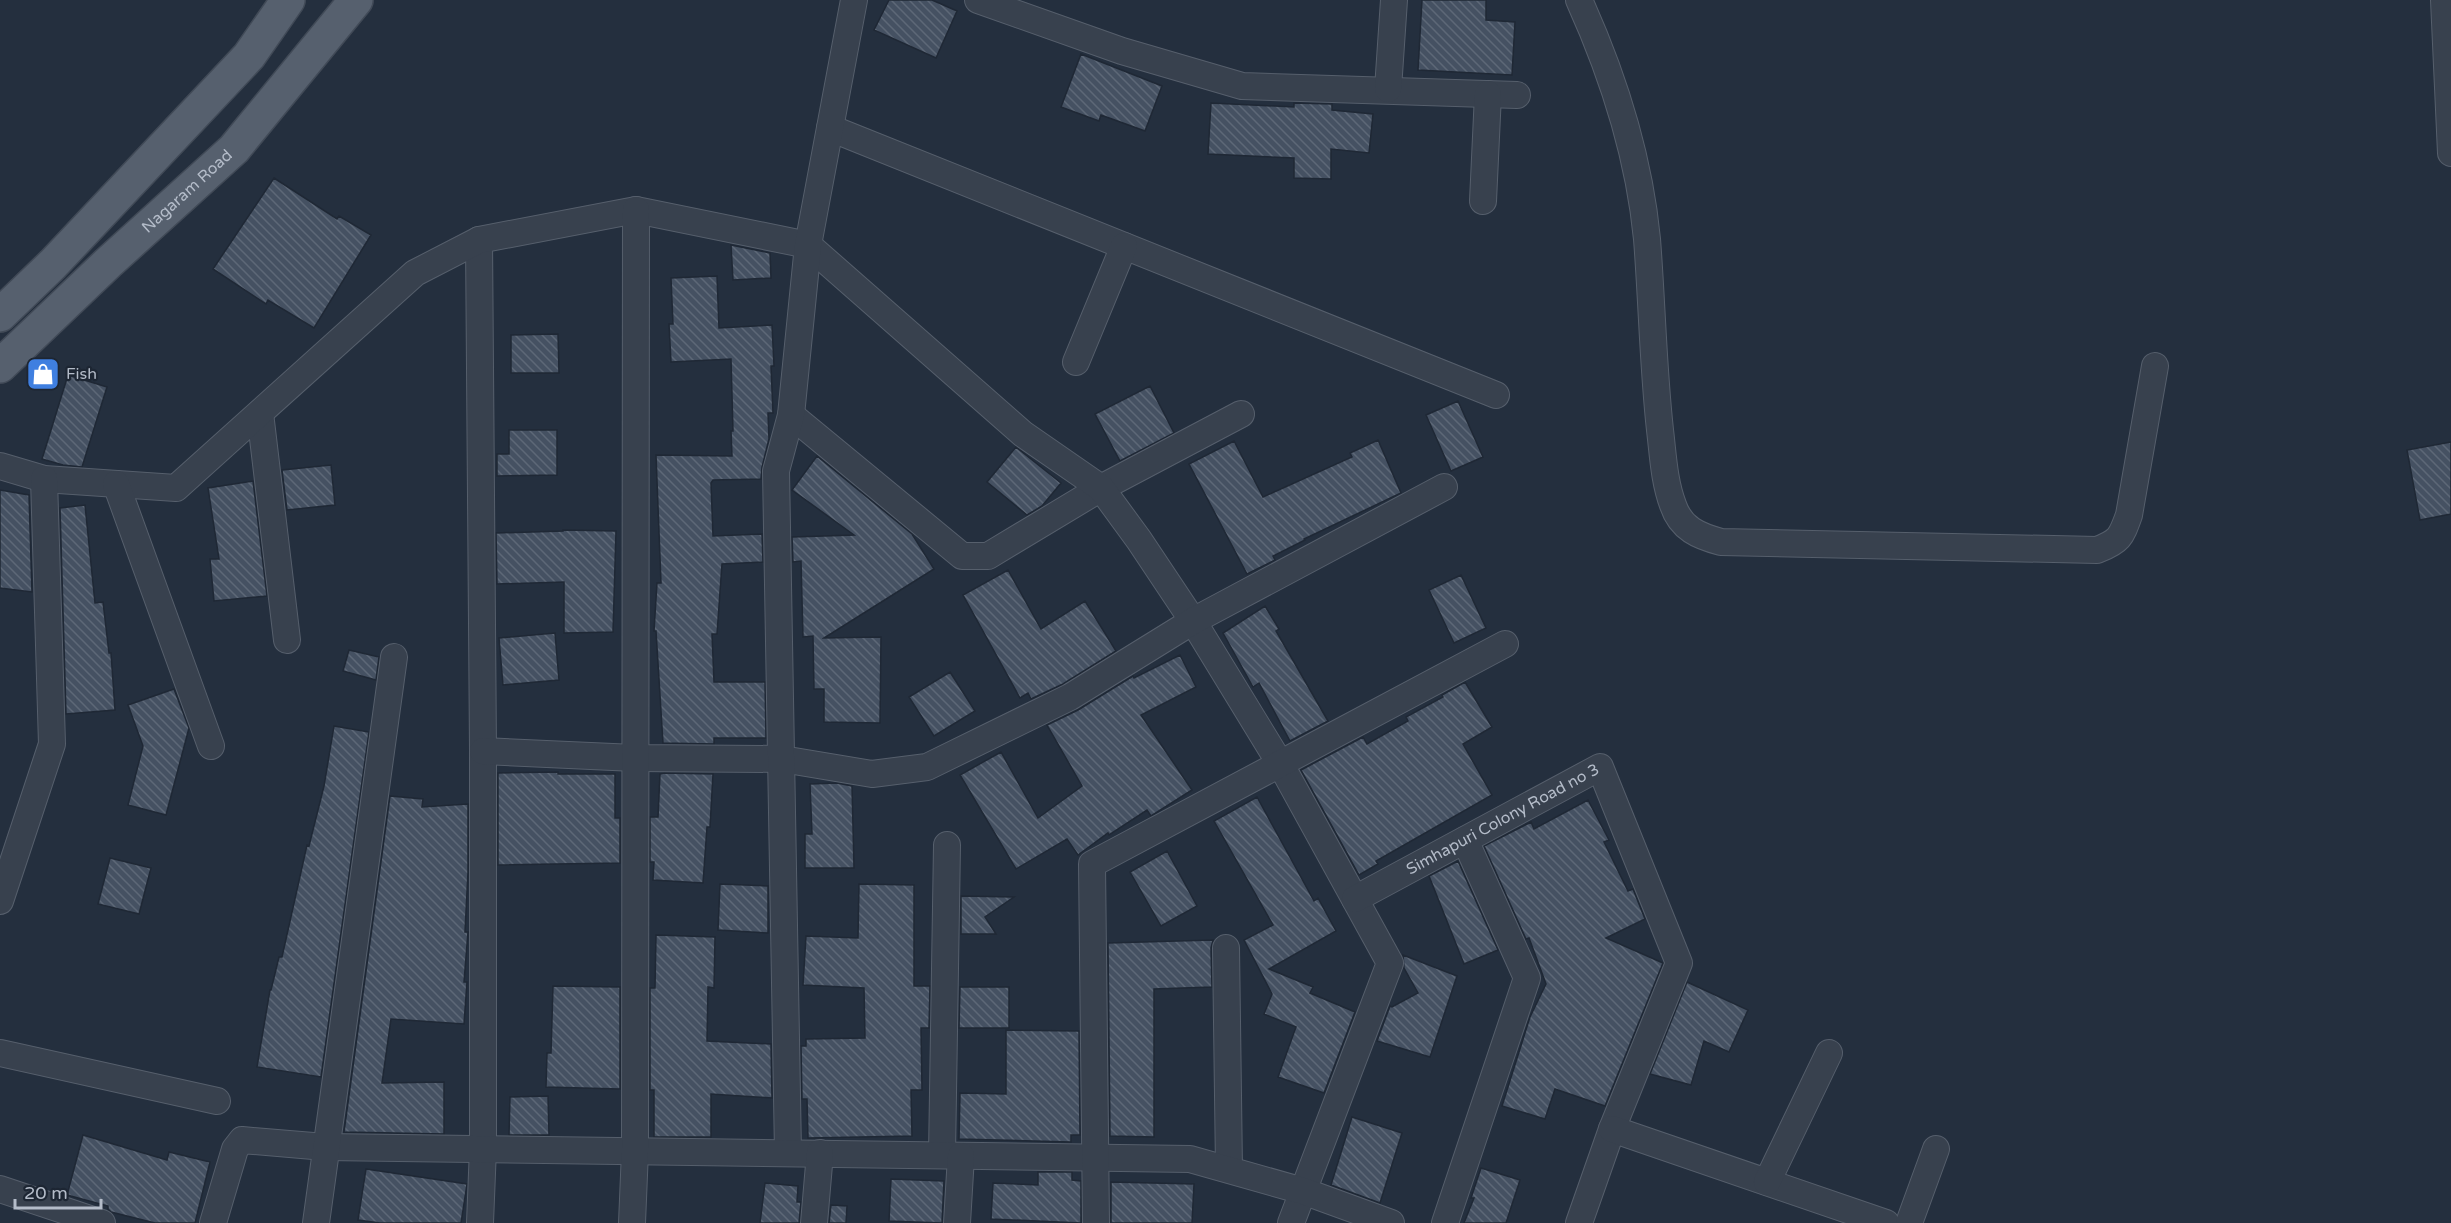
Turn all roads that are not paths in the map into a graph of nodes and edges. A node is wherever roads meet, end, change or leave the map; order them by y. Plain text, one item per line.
1 (288, 0) edge
2 (356, 0) edge
3 (854, 0) edge
4 (978, 0) edge
5 (1394, 0) edge
6 (1579, 0) edge
7 (2444, 0) edge
8 (1388, 89) junction
9 (1488, 94) junction
10 (1517, 95) dead end
11 (830, 128) junction
12 (2451, 153) edge
13 (1483, 201) dead end
14 (636, 210) junction
15 (479, 240) junction
16 (808, 245) junction
17 (1124, 246) junction
18 (52, 264) junction
19 (79, 292) junction
20 (0, 315) edge
21 (1077, 362) dead end
22 (0, 366) edge
23 (2155, 366) dead end
24 (1496, 395) dead end
25 (260, 413) junction
26 (1241, 414) dead end
27 (791, 415) junction
28 (0, 466) edge
29 (44, 479) junction
30 (116, 484) junction
31 (1444, 487) dead end
32 (1101, 488) junction
33 (1193, 621) junction
34 (286, 640) dead end
35 (1505, 644) dead end
36 (394, 657) dead end
37 (211, 746) dead end
38 (483, 751) junction
39 (635, 758) junction
40 (782, 759) junction
41 (1281, 765) junction
42 (1465, 840) junction
43 (948, 845) dead end
44 (1355, 899) junction
45 (0, 901) edge
46 (1226, 948) dead end
47 (0, 1053) edge
48 (1829, 1053) dead end
49 (217, 1101) dead end
50 (1612, 1129) junction
51 (325, 1147) junction
52 (483, 1148) junction
53 (1936, 1149) dead end
54 (635, 1151) junction
55 (788, 1153) junction
56 (820, 1153) junction
57 (951, 1155) junction
58 (1096, 1158) junction
59 (1229, 1169) junction
60 (1767, 1182) junction
61 (0, 1189) edge
62 (1303, 1191) junction
63 (102, 1223) edge
64 (213, 1223) edge
65 (316, 1223) edge
66 (480, 1223) edge
67 (632, 1223) edge
68 (814, 1223) edge
69 (957, 1223) edge
70 (1096, 1223) edge
71 (1291, 1223) edge
72 (1391, 1223) edge
73 (1445, 1223) edge
74 (1579, 1223) edge
75 (1886, 1223) edge
76 (1909, 1223) edge

1 - 18 main road
2 - 19 main road, Nagaram Road
3 - 11 street
4 - 8 street
5 - 8 street
6 - 23 street
7 - 12 street
8 - 9 street
9 - 10 street
9 - 13 street
11 - 16 street
11 - 17 street
14 - 15 street
14 - 16 street
14 - 39 street
15 - 25 street
15 - 38 street
16 - 27 street
16 - 32 street
17 - 21 street
17 - 24 street
18 - 19 main road
18 - 20 main road
19 - 22 main road, Nagaram Road
25 - 30 street
25 - 34 street
26 - 32 street
27 - 32 street
27 - 40 street
28 - 29 street
29 - 30 street
29 - 45 street
30 - 37 street
31 - 33 street
32 - 33 street
33 - 40 street
33 - 41 street
35 - 41 street
36 - 51 street
38 - 39 street
38 - 52 street
39 - 40 street
39 - 54 street
40 - 55 street
41 - 44 street
41 - 58 street
42 - 44 street, Simhapuri Colony Road no 3
42 - 50 street, Simhapuri Colony Road no 3
42 - 73 street
43 - 57 street
44 - 62 street
46 - 59 street
47 - 49 street
48 - 60 street
50 - 60 street
50 - 74 street, Simhapuri Colony Road no 3
51 - 52 street
51 - 64 street
51 - 65 street
52 - 54 street
52 - 66 street
53 - 76 street
54 - 55 street
54 - 67 street
55 - 56 street
56 - 57 street
56 - 68 street
57 - 58 street
57 - 69 street
58 - 59 street
58 - 70 street
59 - 62 street
60 - 75 street
61 - 63 street
62 - 71 street
62 - 72 street

